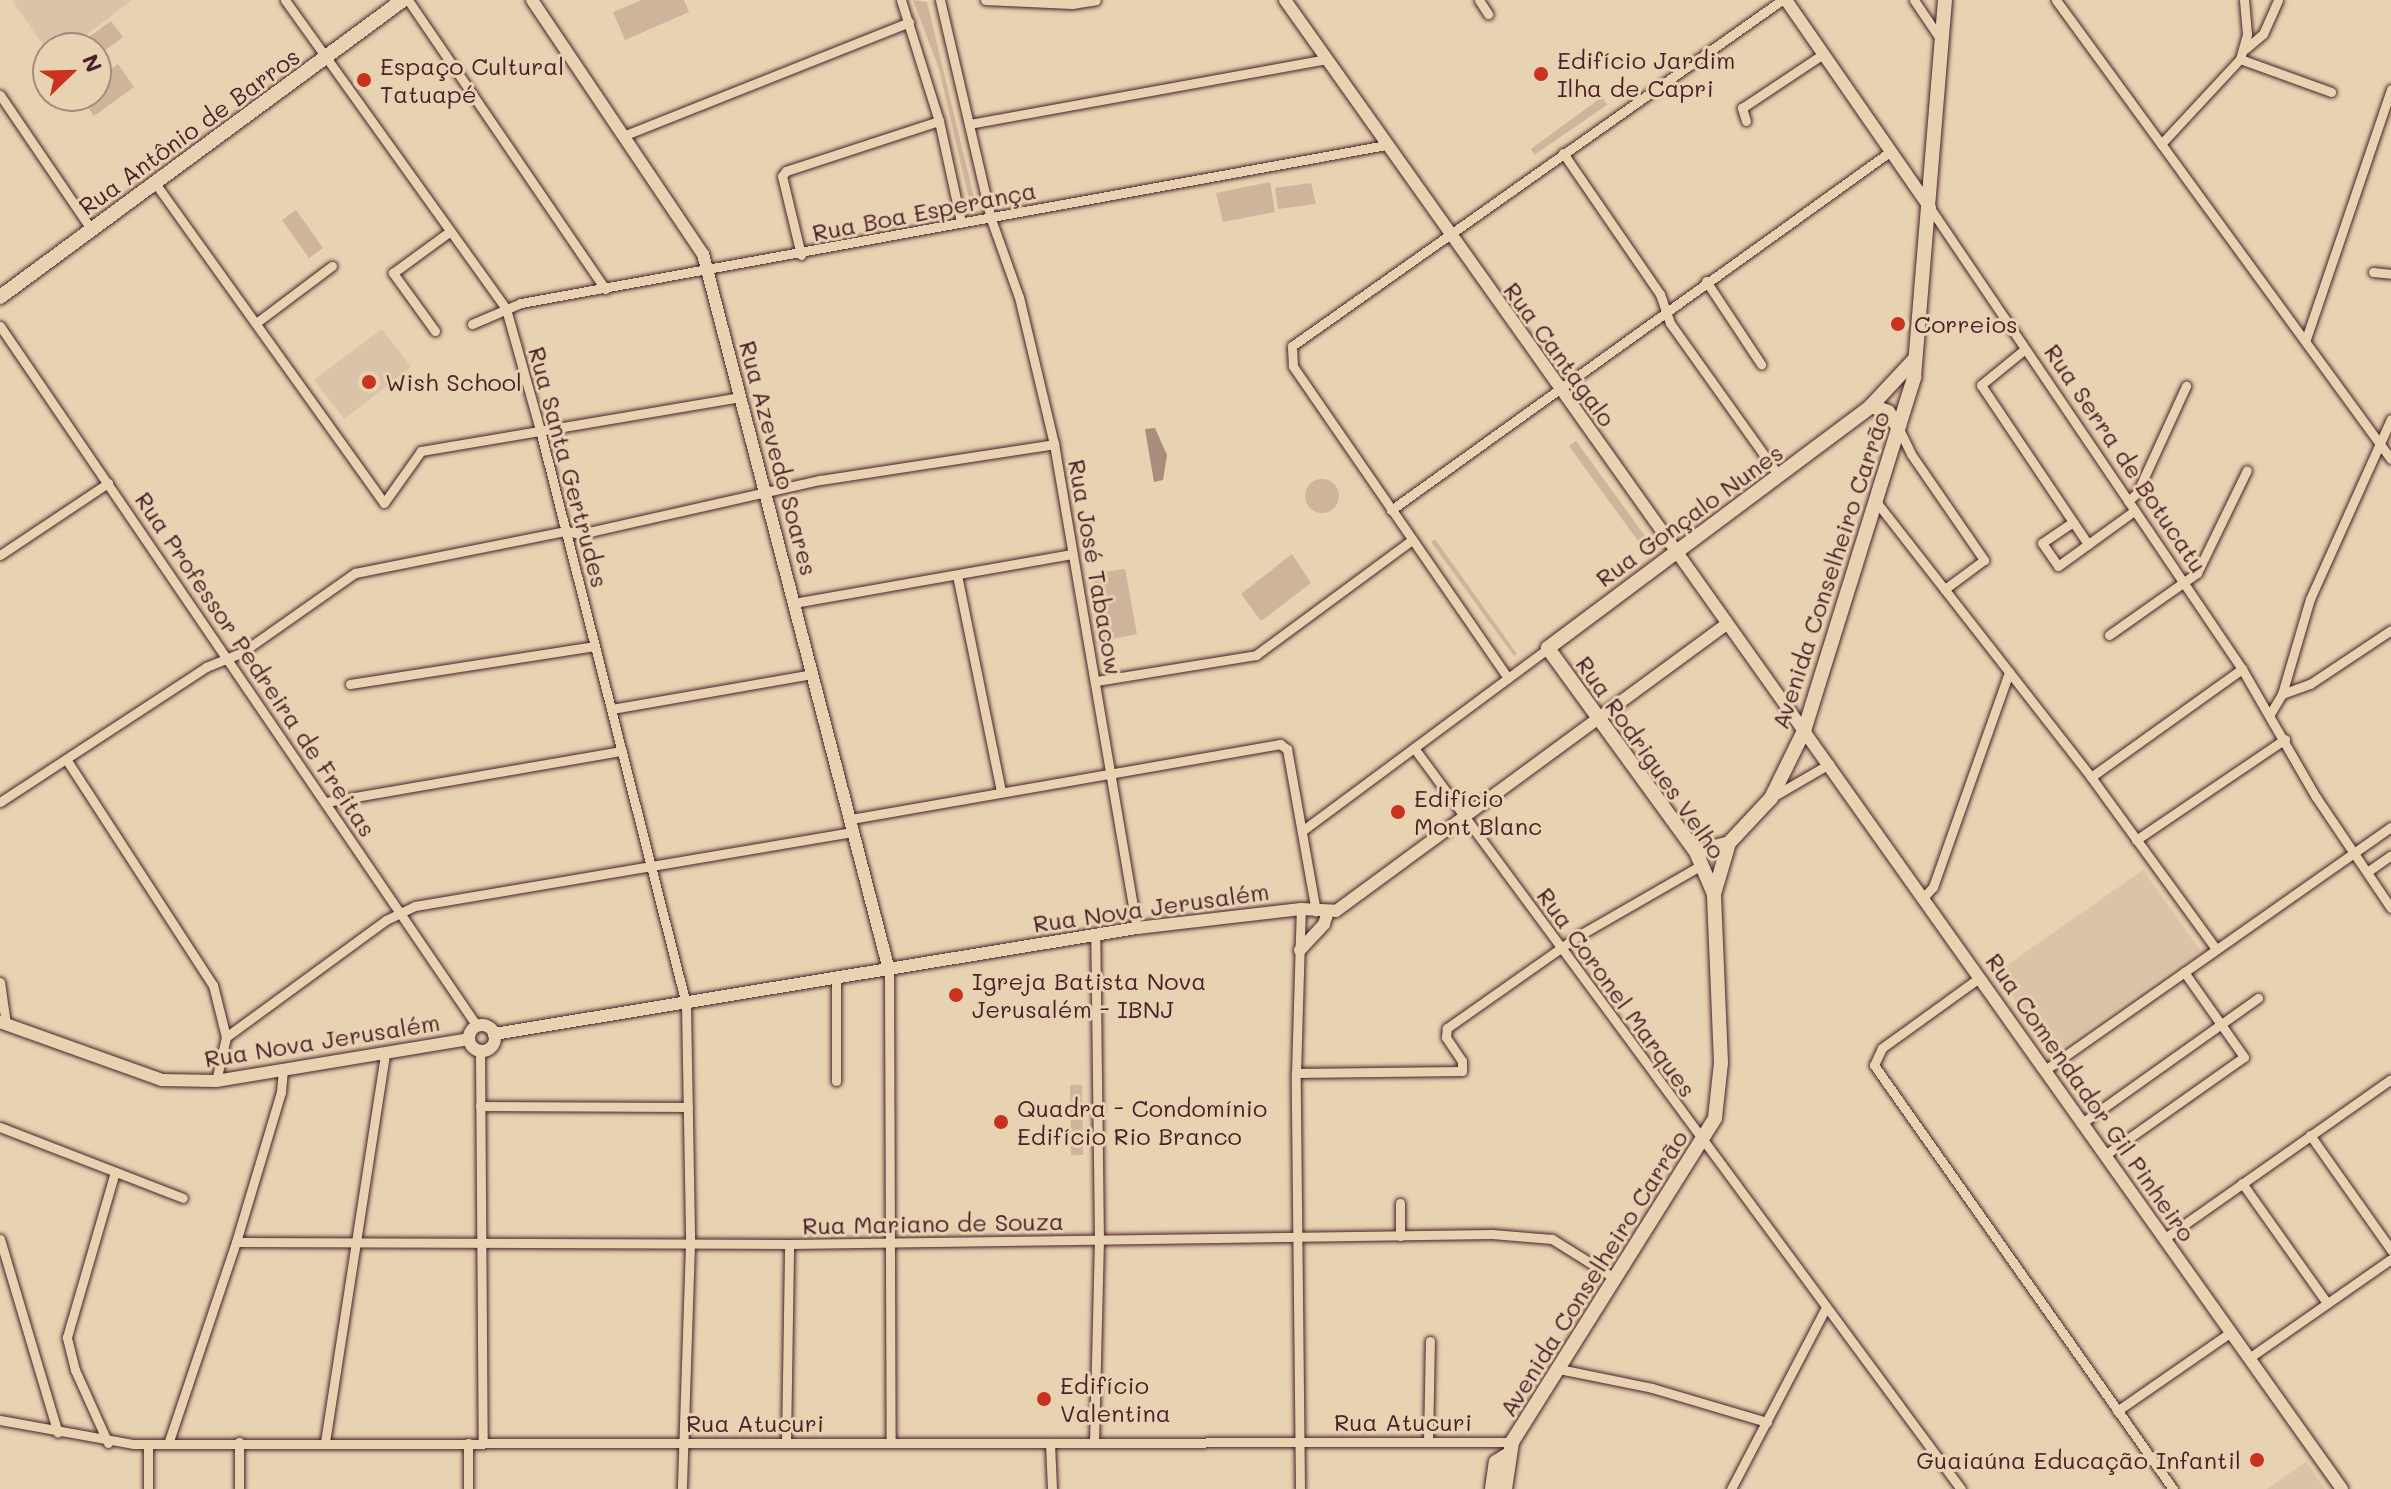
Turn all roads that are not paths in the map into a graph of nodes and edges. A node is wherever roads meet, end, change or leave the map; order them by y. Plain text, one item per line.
1 (285, 0) edge
2 (406, 0) edge
3 (532, 0) edge
4 (901, 0) edge
5 (940, 0) edge
6 (985, 0) edge
7 (1096, 0) edge
8 (1286, 0) edge
9 (1479, 0) edge
10 (1784, 0) edge
11 (1914, 0) edge
12 (1945, 0) edge
13 (2056, 0) edge
14 (2244, 0) edge
15 (2278, 0) edge
16 (1488, 14) dead end
17 (909, 22) junction
18 (1942, 41) junction
19 (1823, 54) junction
20 (2243, 54) junction
21 (326, 58) junction
22 (1325, 59) junction
23 (2391, 89) edge
24 (2331, 92) dead end
25 (0, 95) edge
26 (939, 121) junction
27 (1746, 121) dead end
28 (969, 124) junction
29 (623, 136) junction
30 (2161, 144) junction
31 (1386, 145) junction
32 (1891, 151) junction
33 (1563, 153) junction
34 (155, 183) junction
35 (1930, 208) junction
36 (991, 219) junction
37 (961, 222) junction
38 (91, 229) junction
39 (449, 232) junction
40 (1447, 233) junction
41 (801, 255) junction
42 (332, 266) dead end
43 (2373, 272) dead end
44 (708, 273) junction
45 (2391, 274) edge
46 (1706, 281) junction
47 (605, 289) junction
48 (0, 297) edge
49 (506, 309) junction
50 (1665, 310) junction
51 (256, 323) junction
52 (472, 324) dead end
53 (0, 326) edge
54 (435, 331) dead end
55 (2306, 339) junction
56 (2025, 349) junction
57 (1919, 351) junction
58 (1761, 364) dead end
59 (2186, 386) dead end
60 (1559, 390) junction
61 (740, 397) junction
62 (1871, 406) junction
63 (2391, 419) edge
64 (1898, 427) junction
65 (540, 430) junction
66 (2380, 443) junction
67 (1054, 444) junction
68 (2391, 459) edge
69 (2247, 470) dead end
70 (1779, 476) junction
71 (108, 483) junction
72 (765, 491) junction
73 (1874, 499) junction
74 (2128, 501) junction
75 (1391, 510) junction
76 (2134, 511) junction
77 (2073, 522) junction
78 (566, 531) junction
79 (1412, 540) junction
80 (2088, 544) junction
81 (1674, 552) junction
82 (1072, 554) junction
83 (0, 555) edge
84 (957, 575) junction
85 (2184, 584) junction
86 (1945, 589) junction
87 (794, 603) junction
88 (1726, 624) junction
89 (2390, 634) edge
90 (2109, 635) dead end
91 (595, 646) junction
92 (1551, 652) junction
93 (225, 659) junction
94 (2242, 669) junction
95 (2009, 672) junction
96 (813, 674) junction
97 (1508, 678) junction
98 (1096, 681) junction
99 (350, 684) dead end
100 (2282, 694) junction
101 (612, 709) junction
102 (2270, 714) junction
103 (1597, 717) junction
104 (1804, 731) junction
105 (2285, 739) junction
106 (1414, 748) junction
107 (622, 751) junction
108 (66, 759) junction
109 (1829, 764) junction
110 (1111, 770) junction
111 (2091, 777) junction
112 (1001, 791) junction
113 (1771, 798) junction
114 (0, 802) edge
115 (326, 802) junction
116 (1464, 817) junction
117 (853, 826) junction
118 (2391, 827) edge
119 (1302, 831) junction
120 (2136, 840) junction
121 (1729, 843) junction
122 (2353, 853) junction
123 (2391, 855) edge
124 (1699, 858) junction
125 (654, 868) junction
126 (2367, 872) junction
127 (1714, 894) junction
128 (1923, 898) junction
129 (2391, 908) edge
130 (1301, 909) junction
131 (1322, 911) junction
132 (403, 912) junction
133 (1137, 928) junction
134 (1095, 935) junction
135 (1560, 947) junction
136 (2216, 949) junction
137 (1300, 950) junction
138 (889, 970) junction
139 (2184, 972) junction
140 (1979, 978) junction
141 (836, 979) junction
142 (0, 982) edge
143 (2258, 998) dead end
144 (686, 1004) junction
145 (3, 1023) edge
146 (2221, 1024) junction
147 (477, 1026) junction
148 (494, 1034) junction
149 (226, 1037) junction
150 (469, 1039) junction
151 (480, 1050) junction
152 (385, 1054) junction
153 (2045, 1070) junction
154 (283, 1071) junction
155 (1296, 1073) junction
156 (2391, 1079) edge
157 (216, 1081) junction
158 (836, 1081) dead end
159 (480, 1106) junction
160 (688, 1107) junction
161 (2082, 1123) junction
162 (0, 1127) edge
163 (2310, 1135) junction
164 (1704, 1143) junction
165 (2105, 1155) junction
166 (115, 1172) junction
167 (2242, 1183) junction
168 (183, 1198) dead end
169 (1400, 1203) dead end
170 (1400, 1236) junction
171 (2165, 1238) junction
172 (0, 1239) edge
173 (1300, 1240) junction
174 (1099, 1241) junction
175 (236, 1242) junction
176 (892, 1242) junction
177 (690, 1244) junction
178 (789, 1244) junction
179 (482, 1245) junction
180 (355, 1246) junction
181 (2391, 1250) edge
182 (2391, 1259) edge
183 (1617, 1280) junction
184 (2327, 1303) junction
185 (1825, 1309) junction
186 (2231, 1332) junction
187 (1430, 1341) dead end
188 (2249, 1358) junction
189 (1559, 1369) junction
190 (2117, 1411) junction
191 (0, 1420) edge
192 (1767, 1422) junction
193 (58, 1433) junction
194 (239, 1442) junction
195 (325, 1442) junction
196 (687, 1442) junction
197 (1428, 1442) junction
198 (108, 1443) junction
199 (468, 1443) junction
200 (483, 1443) junction
201 (786, 1443) junction
202 (891, 1443) junction
203 (1050, 1443) junction
204 (1094, 1443) junction
205 (1300, 1443) junction
206 (168, 1444) junction
207 (148, 1445) junction
208 (1510, 1448) junction
209 (148, 1489) edge
210 (239, 1489) edge
211 (468, 1489) edge
212 (682, 1489) edge
213 (1052, 1489) edge
214 (1300, 1489) edge
215 (1492, 1489) edge
216 (1505, 1489) edge
217 (1731, 1489) edge
218 (1961, 1489) edge
219 (2173, 1489) edge
220 (2342, 1489) edge

1 - 21 street, Rua Santa Gertrudes
2 - 21 main road, Rua Antônio de Barros
2 - 47 street
3 - 29 street, Rua Azevedo Soares
4 - 17 street
5 - 28 street, Rua José Tabacow
6 - 7 street
8 - 22 street, Rua Cantagalo
9 - 16 street
10 - 19 street, Rua Serra de Botucatu
10 - 33 street
11 - 18 street
12 - 18 main road, Avenida Conselheiro Carrão
13 - 30 street
14 - 20 street
15 - 20 street
17 - 26 street
17 - 29 street
18 - 35 main road, Avenida Conselheiro Carrão
19 - 27 street
19 - 32 street, Rua Serra de Botucatu
20 - 24 street
20 - 30 street
21 - 34 main road, Rua Antônio de Barros
21 - 39 street, Rua Santa Gertrudes
22 - 28 street
22 - 31 street, Rua Cantagalo
23 - 55 street
25 - 38 street
26 - 37 street
26 - 41 street
28 - 36 street, Rua José Tabacow
29 - 44 street, Rua Azevedo Soares
30 - 55 street
31 - 36 street, Rua Boa Esperança
31 - 40 street, Rua Cantagalo
32 - 35 street, Rua Serra de Botucatu
32 - 46 street
33 - 40 street
33 - 50 street
34 - 38 main road, Rua Antônio de Barros
34 - 51 street
35 - 56 street, Rua Serra de Botucatu
35 - 57 main road, Avenida Conselheiro Carrão
36 - 37 street, Rua Boa Esperança
36 - 67 street, Rua José Tabacow
37 - 41 street, Rua Boa Esperança
38 - 48 main road, Rua Antônio de Barros
39 - 49 street, Rua Santa Gertrudes
39 - 54 street
40 - 60 street, Rua Cantagalo
40 - 75 street
41 - 44 street, Rua Boa Esperança
42 - 51 street
43 - 45 street
44 - 47 street, Rua Boa Esperança
44 - 61 street, Rua Azevedo Soares
46 - 50 street
46 - 58 street
47 - 49 street, Rua Boa Esperança
49 - 52 street, Rua Boa Esperança
49 - 65 street, Rua Santa Gertrudes
50 - 60 street
50 - 70 street
51 - 65 street
53 - 71 street, Rua Professor Pedreira de Freitas
55 - 66 street
56 - 74 street, Rua Serra de Botucatu
56 - 77 street
57 - 62 main road, Avenida Conselheiro Carrão
57 - 64 main road, Avenida Conselheiro Carrão
59 - 74 street
60 - 75 street
60 - 81 street, Rua Cantagalo
61 - 65 street
61 - 72 street, Rua Azevedo Soares
62 - 64 main road
62 - 70 main road, Rua Gonçalo Nunes
63 - 66 street
64 - 73 main road, Avenida Conselheiro Carrão
64 - 86 street
65 - 78 street, Rua Santa Gertrudes
66 - 68 street
66 - 100 street
67 - 72 street
67 - 82 street, Rua José Tabacow
69 - 85 street
70 - 81 main road, Rua Gonçalo Nunes
71 - 83 street
71 - 93 street, Rua Professor Pedreira de Freitas
72 - 78 street
72 - 87 street, Rua Azevedo Soares
73 - 86 street
73 - 104 main road, Avenida Conselheiro Carrão
74 - 76 street, Rua Serra de Botucatu
75 - 79 street
76 - 80 street
76 - 85 street, Rua Serra de Botucatu
77 - 80 street
77 - 80 street
78 - 91 street, Rua Santa Gertrudes
78 - 93 street
79 - 97 street
79 - 98 street
81 - 88 street, Rua Cantagalo
81 - 92 main road, Rua Gonçalo Nunes
82 - 84 street
82 - 98 street, Rua José Tabacow
84 - 87 street
84 - 112 street
85 - 90 street
85 - 94 street, Rua Serra de Botucatu
86 - 95 street
87 - 96 street, Rua Azevedo Soares
88 - 103 street
88 - 104 street, Rua Cantagalo
89 - 100 street
91 - 99 street
91 - 101 street, Rua Santa Gertrudes
92 - 97 street, Rua Gonçalo Nunes
92 - 103 main road, Rua Rodrigues Velho
93 - 108 street
93 - 115 street, Rua Professor Pedreira de Freitas
94 - 102 street, Rua Serra de Botucatu
94 - 111 street
95 - 111 street
95 - 128 street
96 - 101 street
96 - 117 street, Rua Azevedo Soares
97 - 106 street, Rua Gonçalo Nunes
98 - 110 street, Rua José Tabacow
100 - 102 street
101 - 107 street, Rua Santa Gertrudes
102 - 105 street, Rua Serra de Botucatu
103 - 116 street
103 - 124 main road, Rua Rodrigues Velho
104 - 109 street, Rua Comendador Gil Pinheiro
104 - 113 main road, Avenida Conselheiro Carrão
105 - 120 street
105 - 122 street, Rua Serra de Botucatu
106 - 116 street, Rua Coronel Marques
106 - 119 street, Rua Gonçalo Nunes
107 - 115 street
107 - 125 street, Rua Santa Gertrudes
108 - 114 street
108 - 149 street
109 - 113 street, Avenida Conselheiro Carrão
109 - 128 street, Rua Comendador Gil Pinheiro
110 - 112 street
110 - 119 street
110 - 133 street, Rua José Tabacow
111 - 120 street
112 - 117 street
113 - 121 main road, Avenida Conselheiro Carrão
115 - 132 street, Rua Professor Pedreira de Freitas
116 - 131 street
116 - 135 street, Rua Coronel Marques
117 - 125 street
117 - 138 street, Rua Azevedo Soares
118 - 122 street
119 - 131 street
120 - 136 street
121 - 124 main road
121 - 127 main road, Avenida Conselheiro Carrão
122 - 126 street, Rua Serra de Botucatu
122 - 136 street
123 - 126 street
124 - 127 main road, Rua Rodrigues Velho
124 - 135 street
125 - 132 street
125 - 144 street, Rua Santa Gertrudes
126 - 129 street, Rua Serra de Botucatu
127 - 164 main road, Avenida Conselheiro Carrão
128 - 140 street, Rua Comendador Gil Pinheiro
130 - 131 street, Rua Nova Jerusalém
130 - 133 street, Rua Nova Jerusalém
130 - 137 street
131 - 137 street
132 - 147 street, Rua Professor Pedreira de Freitas
132 - 149 street
133 - 134 street, Rua Nova Jerusalém
134 - 138 street, Rua Nova Jerusalém
134 - 174 street
135 - 155 street
135 - 164 street, Rua Coronel Marques
136 - 139 street
137 - 155 street
138 - 141 street, Rua Nova Jerusalém
138 - 176 street
139 - 146 street
139 - 153 street
140 - 153 street, Rua Comendador Gil Pinheiro
140 - 190 street
141 - 144 street, Rua Nova Jerusalém
141 - 158 street
142 - 145 street
143 - 146 street
144 - 148 street, Rua Nova Jerusalém
144 - 160 street, Rua Santa Gertrudes
145 - 157 street, Rua Nova Jerusalém
146 - 161 street
146 - 165 street
147 - 148 street
147 - 150 street
148 - 151 street
149 - 157 street
150 - 151 street
150 - 152 street, Rua Nova Jerusalém
151 - 159 street
152 - 154 street, Rua Nova Jerusalém
152 - 180 street
153 - 161 street, Rua Comendador Gil Pinheiro
154 - 157 street, Rua Nova Jerusalém
154 - 175 street
155 - 173 street
156 - 163 street
159 - 160 street
159 - 179 street
160 - 177 street, Rua Santa Gertrudes
161 - 165 street, Rua Comendador Gil Pinheiro
162 - 166 street
163 - 167 street
163 - 181 street
164 - 183 main road, Avenida Conselheiro Carrão
164 - 185 street, Rua Coronel Marques
165 - 171 street, Rua Comendador Gil Pinheiro
166 - 168 street
166 - 198 street
167 - 171 street
167 - 184 street
169 - 170 street
170 - 173 street, Rua Mariano de Souza
170 - 183 street, Rua Mariano de Souza
171 - 186 street, Rua Comendador Gil Pinheiro
172 - 193 street
173 - 174 street, Rua Mariano de Souza
173 - 205 street
174 - 176 street, Rua Mariano de Souza
174 - 204 street
175 - 180 street, Rua Mariano de Souza
175 - 206 street
176 - 178 street, Rua Mariano de Souza
176 - 202 street
177 - 178 street, Rua Mariano de Souza
177 - 179 street, Rua Mariano de Souza
177 - 196 street, Rua Santa Gertrudes
178 - 201 street
179 - 180 street, Rua Mariano de Souza
179 - 200 street
180 - 195 street
182 - 184 street
183 - 189 main road, Avenida Conselheiro Carrão
184 - 188 street
185 - 192 street
185 - 218 street, Rua Coronel Marques
186 - 188 street, Rua Comendador Gil Pinheiro
186 - 190 street
187 - 197 street
188 - 220 street, Rua Comendador Gil Pinheiro
189 - 192 street
189 - 208 main road, Avenida Conselheiro Carrão
190 - 219 street
191 - 193 street, Rua Atucuri
192 - 217 street
193 - 198 street, Rua Atucuri
194 - 195 street, Rua Atucuri
194 - 206 street, Rua Atucuri
194 - 210 street
195 - 199 street, Rua Atucuri
196 - 200 street, Rua Atucuri
196 - 201 street, Rua Atucuri
196 - 212 street, Rua Santa Gertrudes
197 - 205 street, Rua Atucuri
197 - 208 street, Rua Atucuri
198 - 207 street, Rua Atucuri
199 - 200 street, Rua Atucuri
199 - 211 street
201 - 202 street, Rua Atucuri
202 - 203 street, Rua Atucuri
203 - 204 street, Rua Atucuri
203 - 213 street
204 - 205 street, Rua Atucuri
205 - 214 street
206 - 207 street, Rua Atucuri
207 - 209 street
208 - 215 main road, Avenida Conselheiro Carrão
208 - 216 main road, Avenida Conselheiro Carrão

